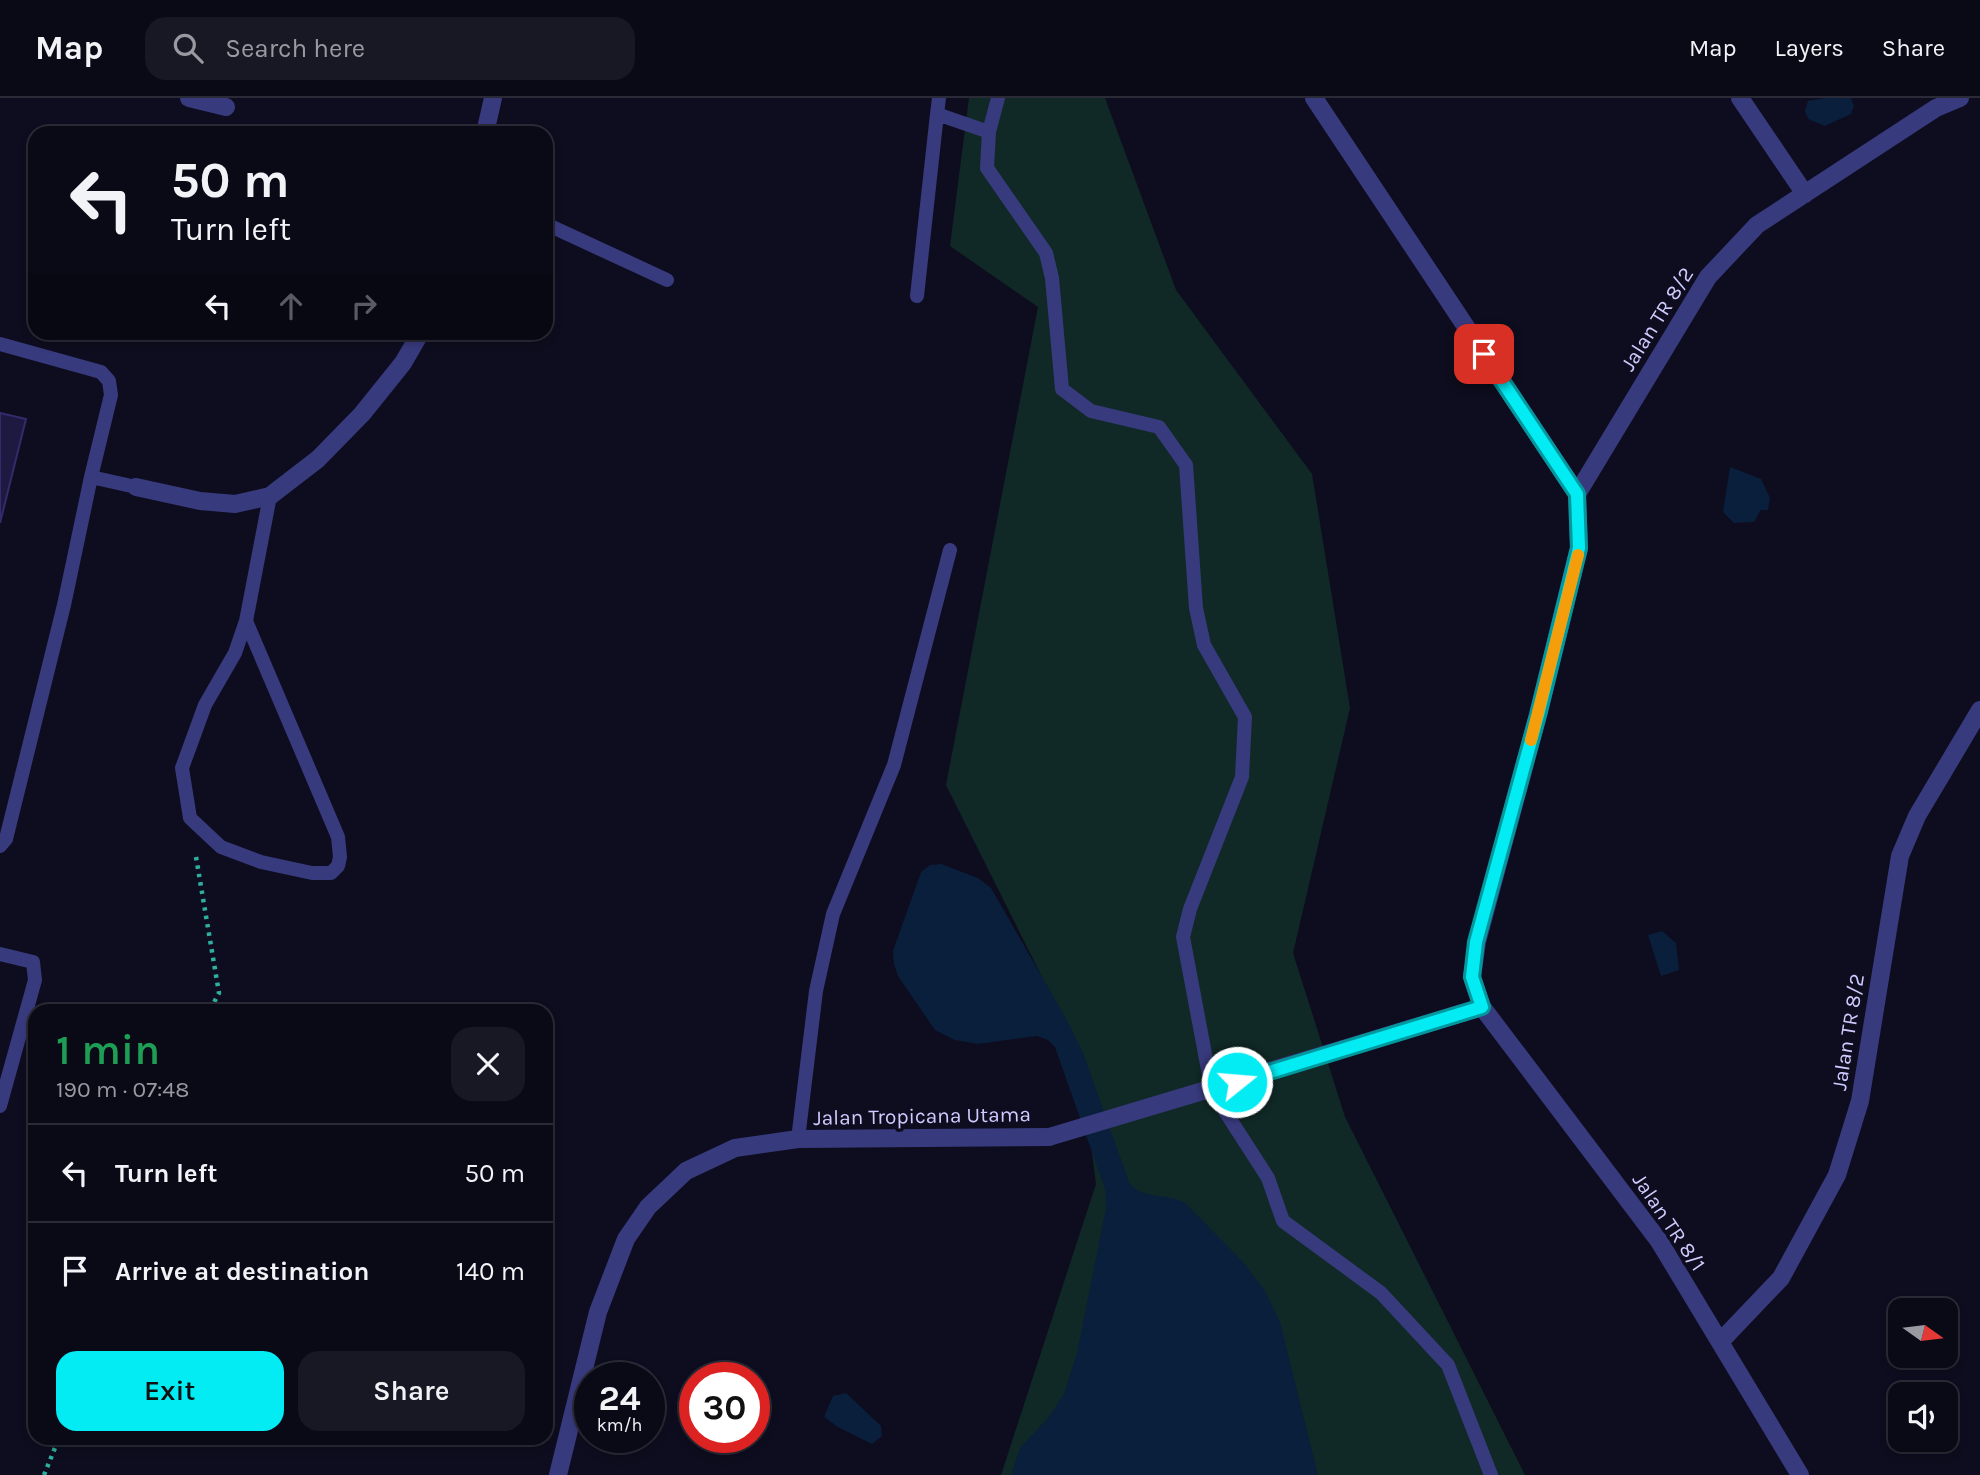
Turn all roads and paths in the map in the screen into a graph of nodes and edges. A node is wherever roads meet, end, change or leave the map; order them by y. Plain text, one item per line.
1 (189, 98) edge
2 (493, 98) edge
3 (939, 98) edge
4 (998, 98) edge
5 (1314, 98) edge
6 (1740, 98) edge
7 (1960, 98) edge
8 (226, 107) dead end
9 (937, 114) junction
10 (487, 126) edge
11 (989, 132) junction
12 (1805, 194) junction
13 (553, 227) edge
14 (667, 280) dead end
15 (917, 296) dead end
16 (416, 340) edge
17 (0, 344) edge
18 (91, 477) junction
19 (136, 487) joint
20 (1577, 494) junction
21 (270, 496) junction
22 (950, 551) dead end
23 (246, 621) junction
24 (1980, 710) edge
25 (190, 818) junction
26 (0, 846) edge
27 (0, 954) edge
28 (28, 1004) edge
29 (213, 1004) edge
30 (28, 1005) edge
31 (1482, 1007) junction
32 (0, 1107) edge
33 (798, 1139) junction
34 (1720, 1342) junction
35 (56, 1445) edge
36 (44, 1475) edge
37 (558, 1475) edge
38 (1491, 1475) edge
39 (1800, 1475) edge

1 - 8 street
2 - 10 street
3 - 9 lane
4 - 11 lane
5 - 20 street
6 - 12 street
7 - 12 street, Jalan TR 8/2
9 - 11 lane
9 - 15 lane
11 - 38 lane
12 - 20 street, Jalan TR 8/2
13 - 14 lane
16 - 21 street
17 - 18 lane
18 - 19 lane
18 - 26 lane
19 - 21 street
20 - 31 street
21 - 23 lane
22 - 33 lane
23 - 25 lane
23 - 25 lane
24 - 34 street, Jalan TR 8/2
25 - 29 path
27 - 28 lane
30 - 32 lane
31 - 33 street, Jalan Tropicana Utama, bridge
31 - 34 street, Jalan TR 8/1
33 - 37 street, Jalan Tropicana Utama
34 - 39 street, Jalan TR 8/1
35 - 36 path

